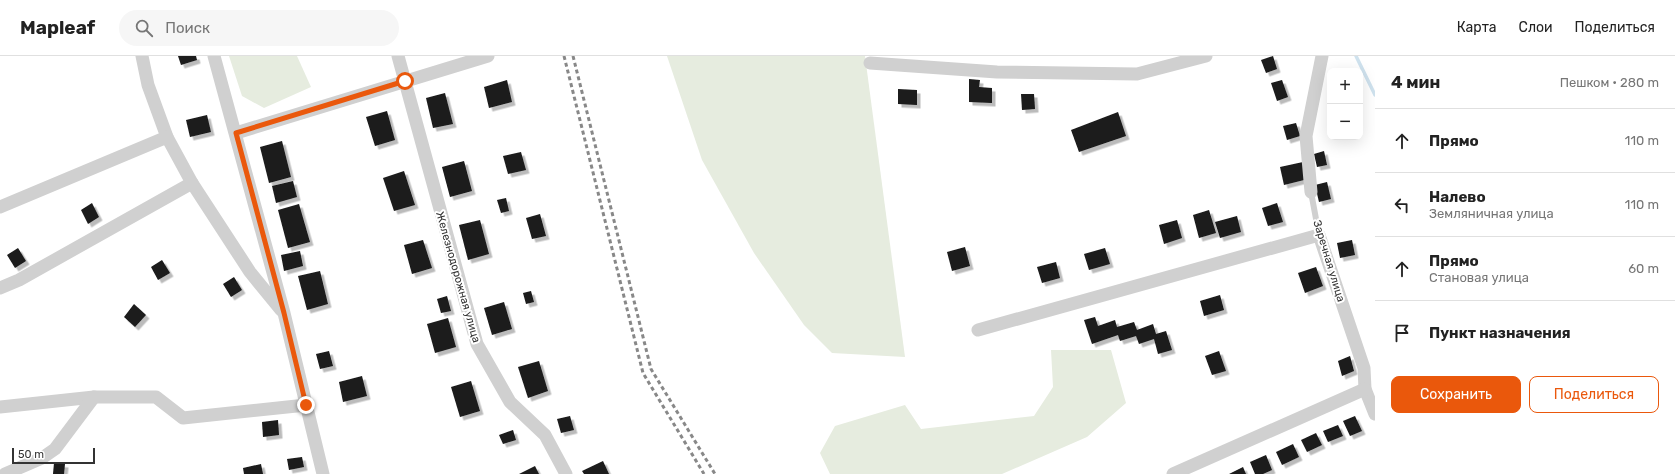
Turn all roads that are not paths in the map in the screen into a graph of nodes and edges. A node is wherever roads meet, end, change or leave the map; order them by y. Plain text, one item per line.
1 (142, 56) edge
2 (214, 56) edge
3 (398, 56) edge
4 (488, 56) edge
5 (1206, 56) edge
6 (1322, 56) edge
7 (870, 63) dead end
8 (405, 81) junction
9 (236, 133) junction
10 (167, 136) junction
11 (192, 183) junction
12 (1311, 192) joint
13 (0, 207) edge
14 (1319, 235) junction
15 (0, 288) edge
16 (284, 313) junction
17 (978, 330) dead end
18 (1365, 389) junction
19 (94, 397) junction
20 (306, 405) junction
21 (0, 407) edge
22 (1375, 414) edge
23 (5, 474) edge
24 (323, 474) edge
25 (566, 474) edge
26 (1172, 474) edge

1 - 10 street
2 - 9 street
3 - 8 street, Железнодорожная улица
4 - 8 street
5 - 7 street
6 - 12 street, Заречная улица
8 - 9 street
8 - 25 street, Железнодорожная улица
9 - 16 street
10 - 11 street
10 - 13 street
11 - 15 street
11 - 16 street
12 - 14 lane, Заречная улица
14 - 17 street
14 - 18 street, Заречная улица
16 - 20 street
18 - 22 street, Заречная улица
18 - 26 street
19 - 20 street
19 - 21 street
19 - 23 street
20 - 24 street

